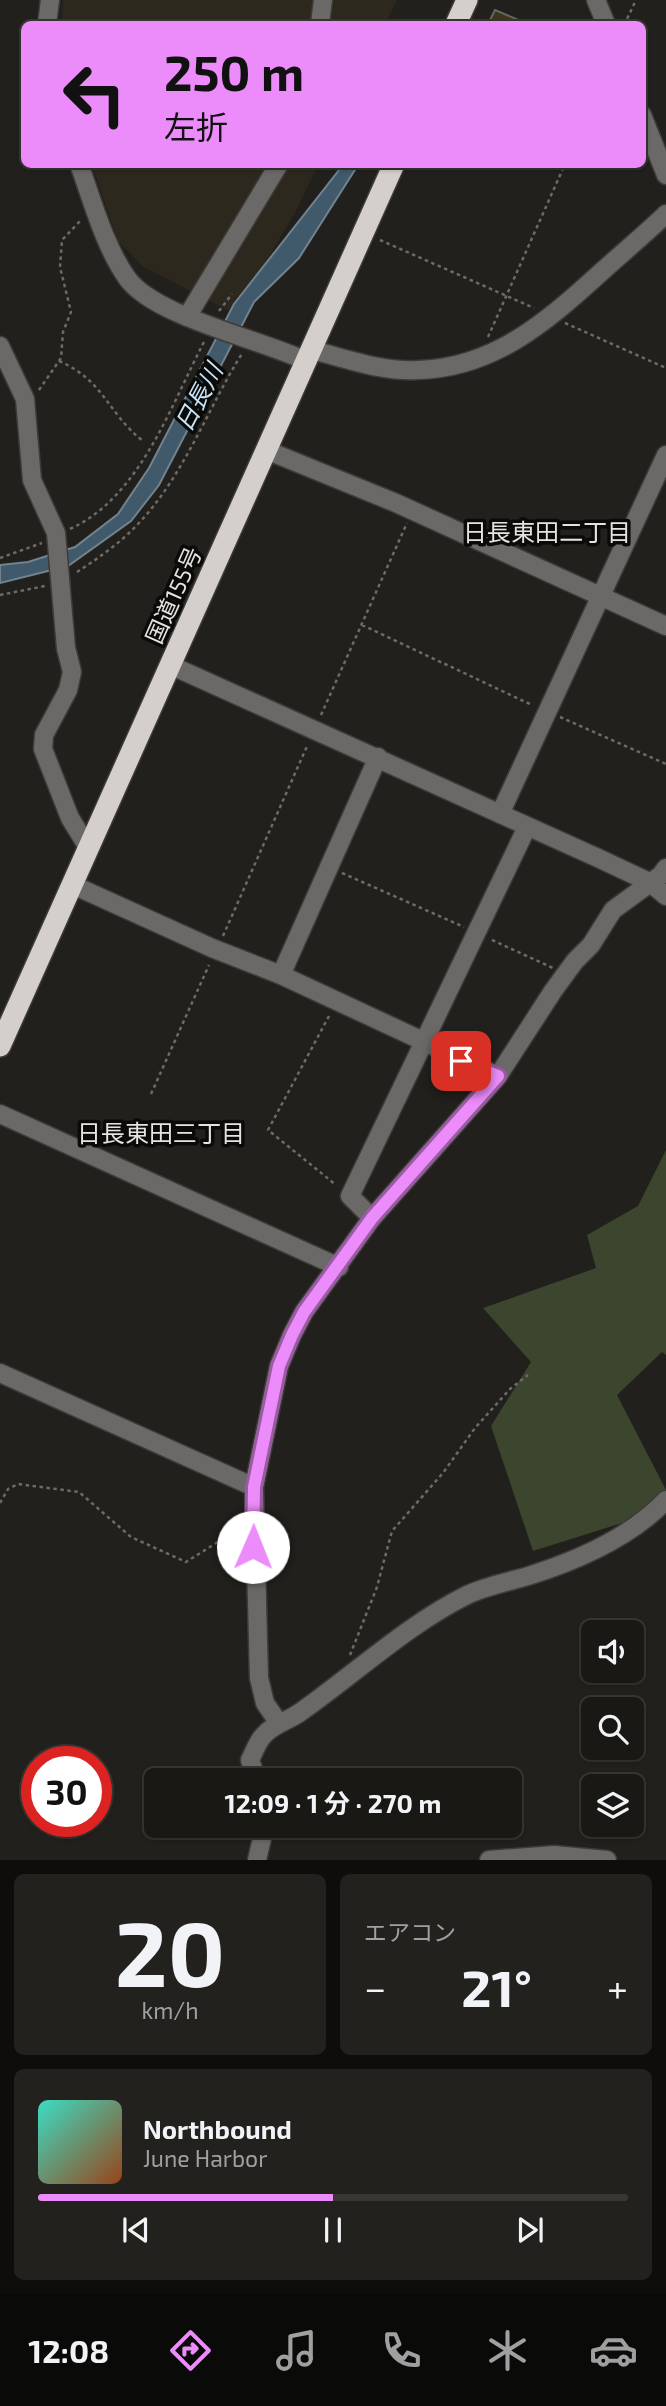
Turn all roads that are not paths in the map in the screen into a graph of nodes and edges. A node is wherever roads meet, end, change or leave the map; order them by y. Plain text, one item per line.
1 (50, 0) edge
2 (323, 0) edge
3 (467, 0) edge
4 (596, 0) edge
5 (47, 21) edge
6 (320, 21) edge
7 (457, 21) edge
8 (605, 21) edge
9 (646, 125) edge
10 (80, 168) edge
11 (277, 168) edge
12 (392, 168) edge
13 (666, 175) edge
14 (666, 214) edge
15 (187, 317) junction
16 (0, 346) edge
17 (309, 355) junction
18 (266, 450) junction
19 (666, 455) edge
20 (603, 597) junction
21 (666, 626) edge
22 (170, 665) junction
23 (378, 757) junction
24 (500, 814) junction
25 (527, 827) junction
26 (89, 849) junction
27 (666, 868) edge
28 (649, 882) junction
29 (73, 885) junction
30 (666, 896) edge
31 (281, 975) junction
32 (422, 1044) junction
33 (0, 1046) edge
34 (498, 1076) junction
35 (0, 1114) edge
36 (372, 1218) junction
37 (340, 1266) junction
38 (0, 1373) edge
39 (254, 1487) junction
40 (666, 1500) edge
41 (278, 1722) junction
42 (253, 1768) edge
43 (262, 1838) edge
44 (257, 1860) edge
45 (489, 1860) edge
46 (607, 1860) edge

1 - 5 street
2 - 6 street
3 - 7 highway
4 - 8 street
9 - 13 street
10 - 15 street
11 - 15 street
12 - 17 highway, 国道155号
14 - 17 street
15 - 17 street
16 - 26 street
17 - 18 highway, 国道155号
18 - 20 street
18 - 22 highway, 国道155号
19 - 20 street
20 - 21 street
20 - 24 street
22 - 23 street
22 - 26 highway, 国道155号
23 - 24 street
23 - 31 street
24 - 25 street
25 - 28 street
25 - 32 street
26 - 29 highway, 国道155号
27 - 28 street
28 - 30 street
28 - 34 street
29 - 31 street
29 - 33 highway, 国道155号
31 - 32 street
32 - 34 street
32 - 36 street
34 - 36 street
35 - 37 street
36 - 37 street
37 - 39 street
38 - 39 street
39 - 41 street
40 - 41 street
41 - 42 street
43 - 44 street
45 - 46 street

